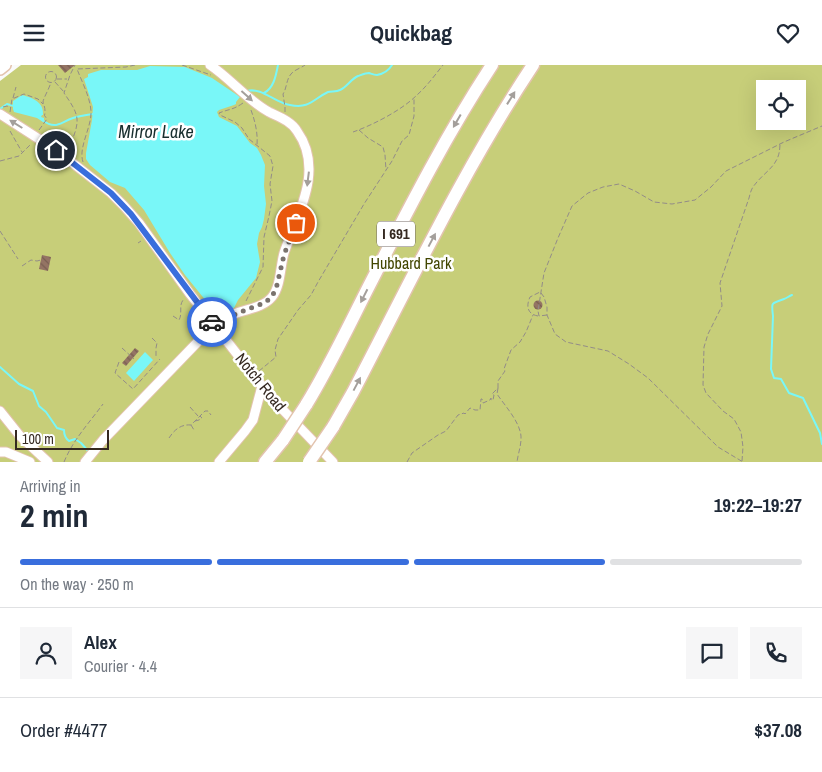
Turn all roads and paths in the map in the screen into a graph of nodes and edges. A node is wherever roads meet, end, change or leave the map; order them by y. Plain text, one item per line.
1 (5, 65) edge
2 (76, 65) edge
3 (135, 65) edge
4 (182, 65) edge
5 (210, 65) edge
6 (306, 65) edge
7 (443, 65) edge
8 (492, 65) edge
9 (533, 65) edge
10 (0, 69) edge
11 (78, 69) junction
12 (212, 76) dead end
13 (69, 79) junction
14 (55, 80) junction
15 (51, 82) junction
16 (16, 87) dead end
17 (64, 93) junction
18 (414, 98) junction
19 (12, 99) junction
20 (38, 99) junction
21 (44, 99) junction
22 (245, 99) dead end
23 (43, 105) junction
24 (248, 105) dead end
25 (285, 107) dead end
26 (1, 111) edge
27 (822, 126) edge
28 (359, 130) junction
29 (10, 131) dead end
30 (353, 131) dead end
31 (38, 133) junction
32 (780, 143) junction
33 (257, 145) junction
34 (23, 153) junction
35 (66, 158) junction
36 (0, 161) edge
37 (85, 164) dead end
38 (386, 171) junction
39 (0, 231) edge
40 (18, 259) dead end
41 (41, 260) dead end
42 (37, 261) junction
43 (40, 263) dead end
44 (22, 266) dead end
45 (541, 292) junction
46 (190, 294) junction
47 (242, 311) junction
48 (533, 315) junction
49 (547, 315) junction
50 (174, 316) dead end
51 (539, 316) junction
52 (214, 325) junction
53 (152, 338) dead end
54 (122, 348) dead end
55 (156, 356) dead end
56 (134, 359) dead end
57 (160, 359) dead end
58 (119, 362) dead end
59 (254, 375) junction
60 (262, 386) junction
61 (498, 387) junction
62 (103, 405) dead end
63 (190, 407) dead end
64 (0, 411) edge
65 (211, 415) dead end
66 (199, 416) junction
67 (191, 425) junction
68 (190, 431) dead end
69 (169, 438) dead end
70 (0, 452) edge
71 (86, 459) edge
72 (30, 462) edge
73 (48, 462) edge
74 (64, 462) edge
75 (219, 462) edge
76 (265, 462) edge
77 (309, 462) edge
78 (333, 462) edge
79 (408, 462) edge
80 (517, 462) edge
81 (742, 462) edge

1 - 10 main road
2 - 11 path
2 - 13 path
3 - 11 path
4 - 12 path
5 -> 47 street
6 - 25 path
7 - 18 path
8 -> 76 highway, I 691, bridge
77 -> 9 highway, I 691, bridge
11 - 37 path
13 - 14 path
13 - 17 path
14 - 15 path
14 - 15 path
14 - 17 path
15 - 21 path
16 - 19 path
17 - 35 path
18 - 28 path
18 - 38 path
19 - 20 path
19 - 26 path
20 - 21 path
20 - 23 path
21 - 23 path
22 - 33 path
23 - 31 path
24 - 33 path
31 -> 26 street, Notch Road
27 - 32 path
28 - 30 path
28 - 38 path
29 - 34 path
31 - 34 path
31 - 35 street, Notch Road
32 - 45 path
32 - 81 path
33 - 47 path
34 - 36 path
35 - 46 street, Notch Road
38 - 59 path
39 - 40 path
41 - 42 path
42 - 43 path
42 - 44 path
45 - 48 path
45 - 49 path
45 - 51 path
46 - 50 path
46 - 52 street, Notch Road
47 - 52 street
48 - 51 path
48 - 61 path
49 - 51 path
49 - 81 path
52 - 59 street, Notch Road
52 - 71 street
53 - 55 path
54 - 56 path
57 - 58 path
59 - 60 street, Notch Road
60 - 75 street
60 - 78 street, Notch Road
61 - 79 path
61 - 80 path
62 - 74 path
63 - 66 path
64 - 73 street
65 - 66 path
66 - 67 path
67 - 68 path
67 - 69 path
70 - 72 street

